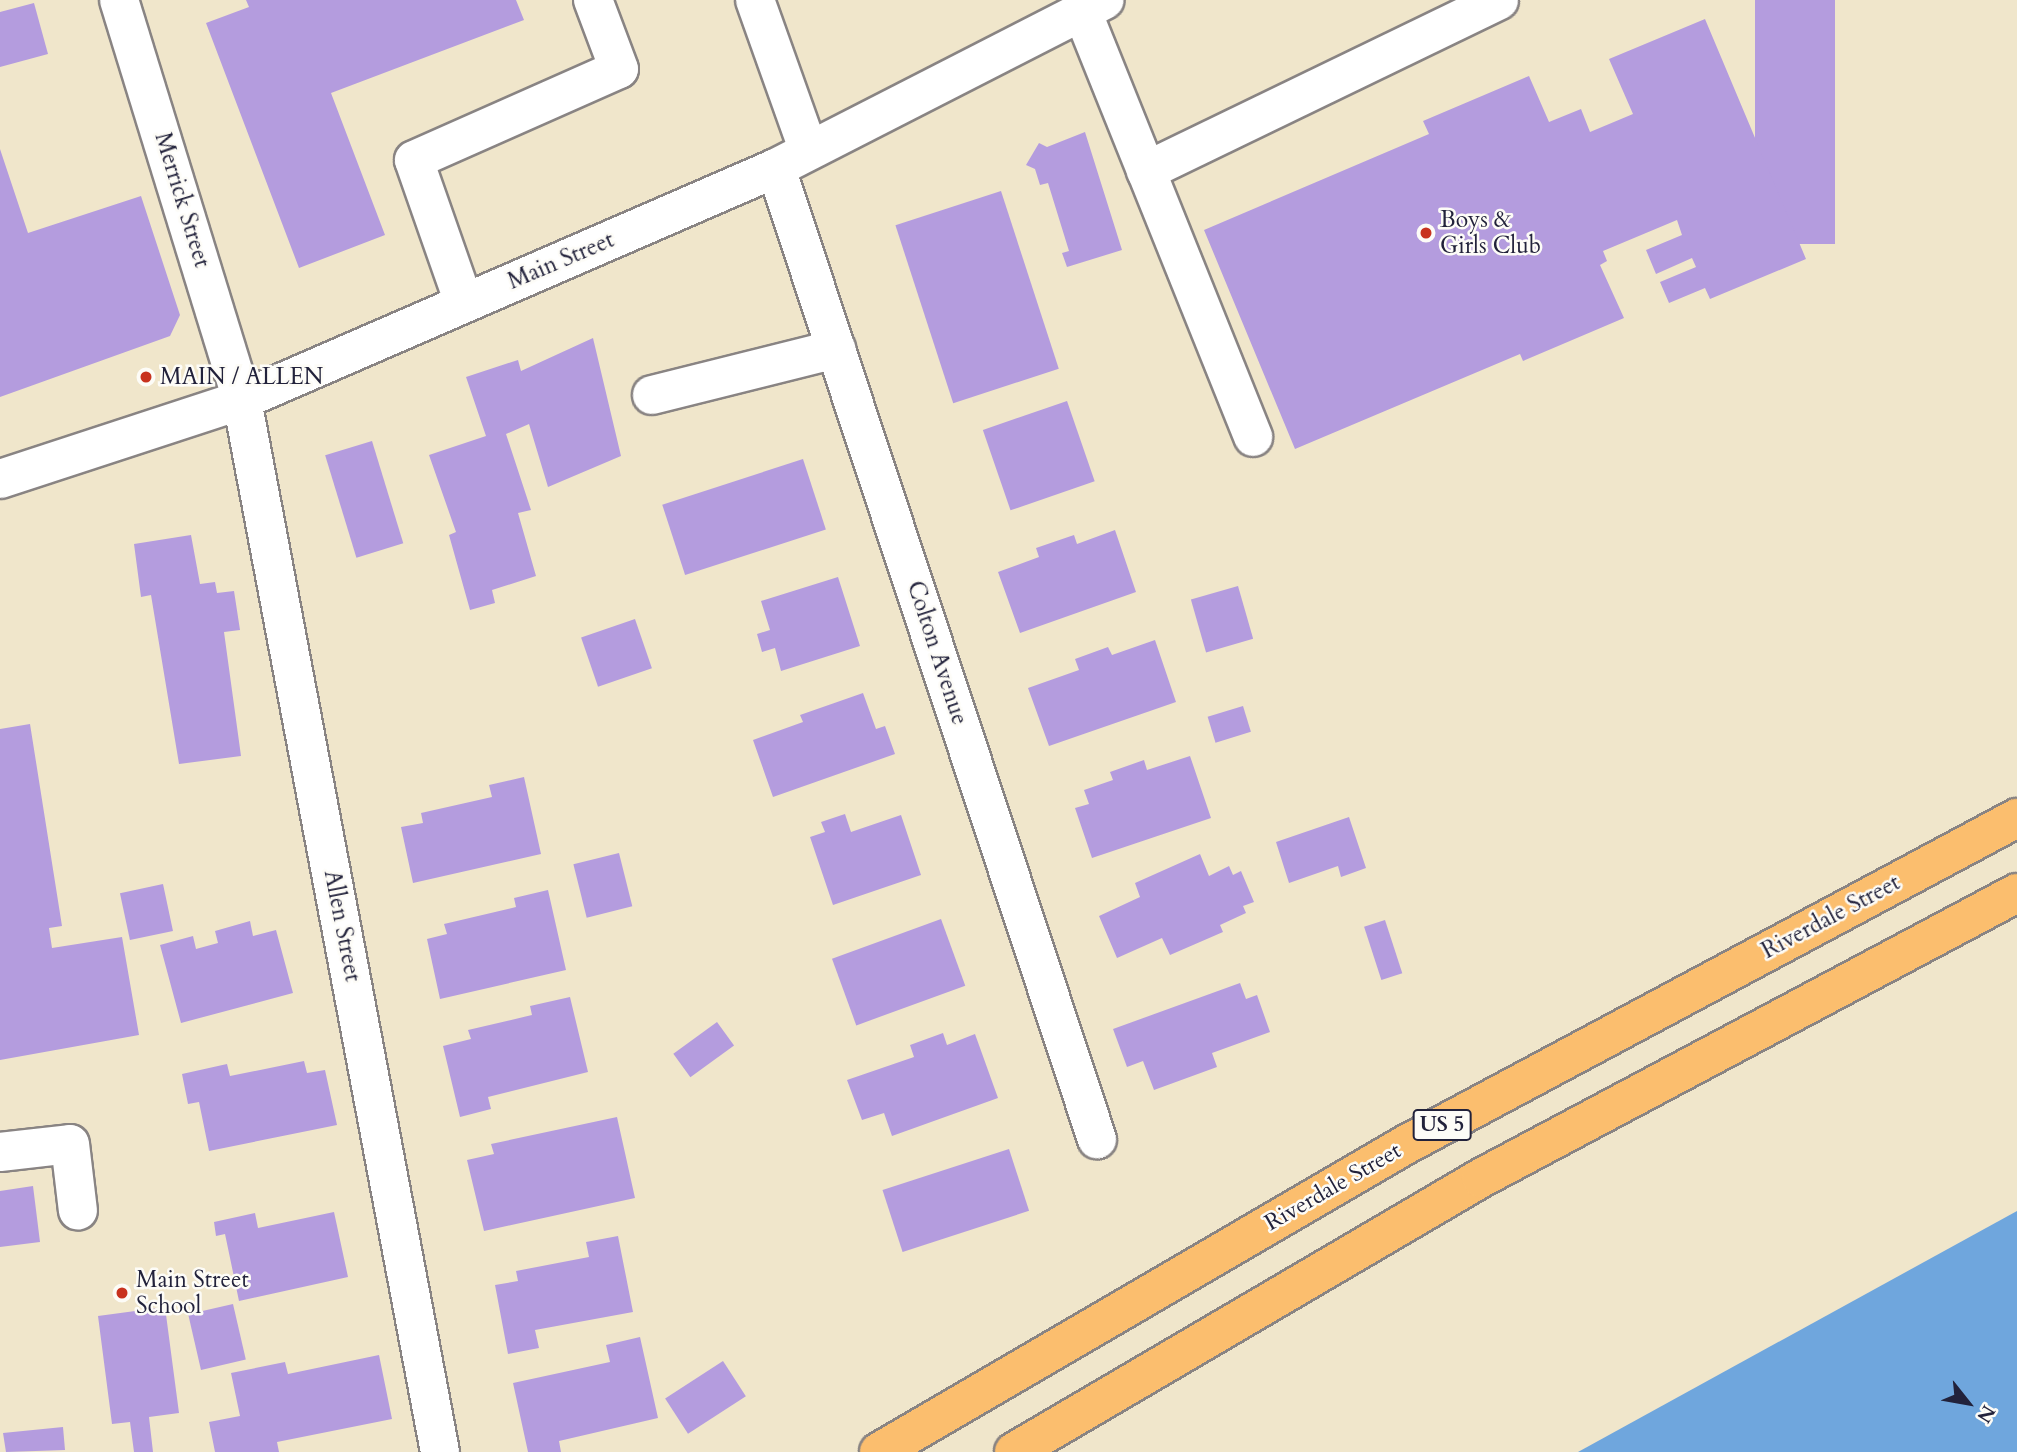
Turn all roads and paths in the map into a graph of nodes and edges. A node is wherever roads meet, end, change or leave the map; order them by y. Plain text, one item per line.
1 (119, 0) edge
2 (593, 0) edge
3 (755, 0) edge
4 (1499, 0) edge
5 (1093, 6) edge
6 (808, 149) junction
7 (776, 168) junction
8 (1146, 171) junction
9 (464, 303) junction
10 (836, 349) junction
11 (652, 395) dead end
12 (242, 400) junction
13 (1253, 437) dead end
14 (0, 479) edge
15 (2017, 818) edge
16 (2017, 893) edge
17 (1097, 1139) dead end
18 (0, 1152) edge
19 (78, 1211) dead end
20 (440, 1452) edge
21 (879, 1452) edge
22 (1013, 1452) edge

1 - 12 street, Merrick Street
2 - 9 street
3 - 6 street
4 - 8 street
5 - 6 street, Main Street
5 - 8 street
6 - 7 street, Main Street
7 - 9 street, Main Street
7 - 10 street, Colton Avenue
8 - 13 street
9 - 12 street, Main Street
10 - 11 street
10 - 17 street, Colton Avenue
12 - 14 street, Main Street
12 - 20 street, Allen Street
15 - 21 highway, Riverdale Street / US 5
16 - 22 highway
18 - 19 street

